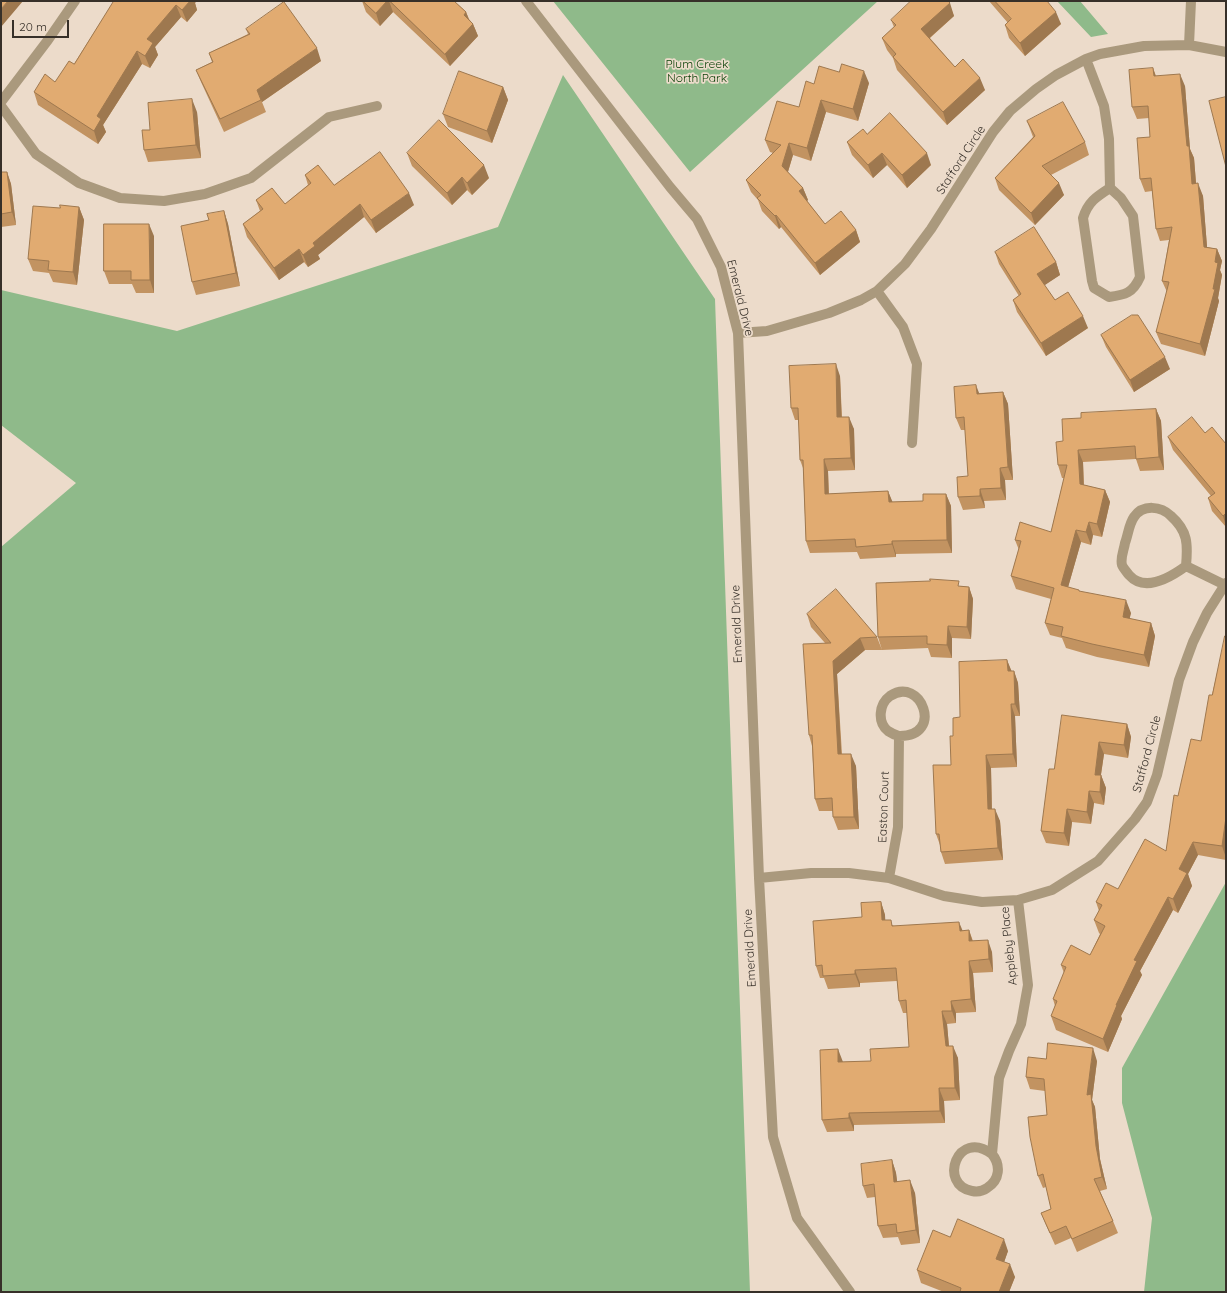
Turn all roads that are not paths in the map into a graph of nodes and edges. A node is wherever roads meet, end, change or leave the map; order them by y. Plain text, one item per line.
1 (75, 1) edge
2 (526, 1) edge
3 (1191, 1) edge
4 (1189, 45) junction
5 (1226, 52) edge
6 (1086, 59) junction
7 (1, 102) edge
8 (1, 106) edge
9 (376, 106) dead end
10 (1110, 188) junction
11 (877, 291) junction
12 (738, 333) junction
13 (912, 443) dead end
14 (1186, 566) junction
15 (1225, 584) edge
16 (899, 736) junction
17 (759, 878) junction
18 (889, 878) junction
19 (1018, 900) junction
20 (992, 1154) junction
21 (850, 1292) edge

1 - 7 street
2 - 12 street, Emerald Drive
3 - 4 street
4 - 5 street, Stafford Circle
4 - 6 street, Stafford Circle
6 - 10 street
6 - 11 street, Stafford Circle
8 - 9 street
10 - 10 street
11 - 12 street, Stafford Circle
11 - 13 street
12 - 17 street, Emerald Drive
14 - 14 street
14 - 15 street
15 - 19 street, Stafford Circle
16 - 16 street
16 - 18 street, Easton Court
17 - 18 street, Stafford Circle
17 - 21 street, Emerald Drive
18 - 19 street, Stafford Circle
19 - 20 street, Appleby Place
20 - 20 street, Appleby Place

